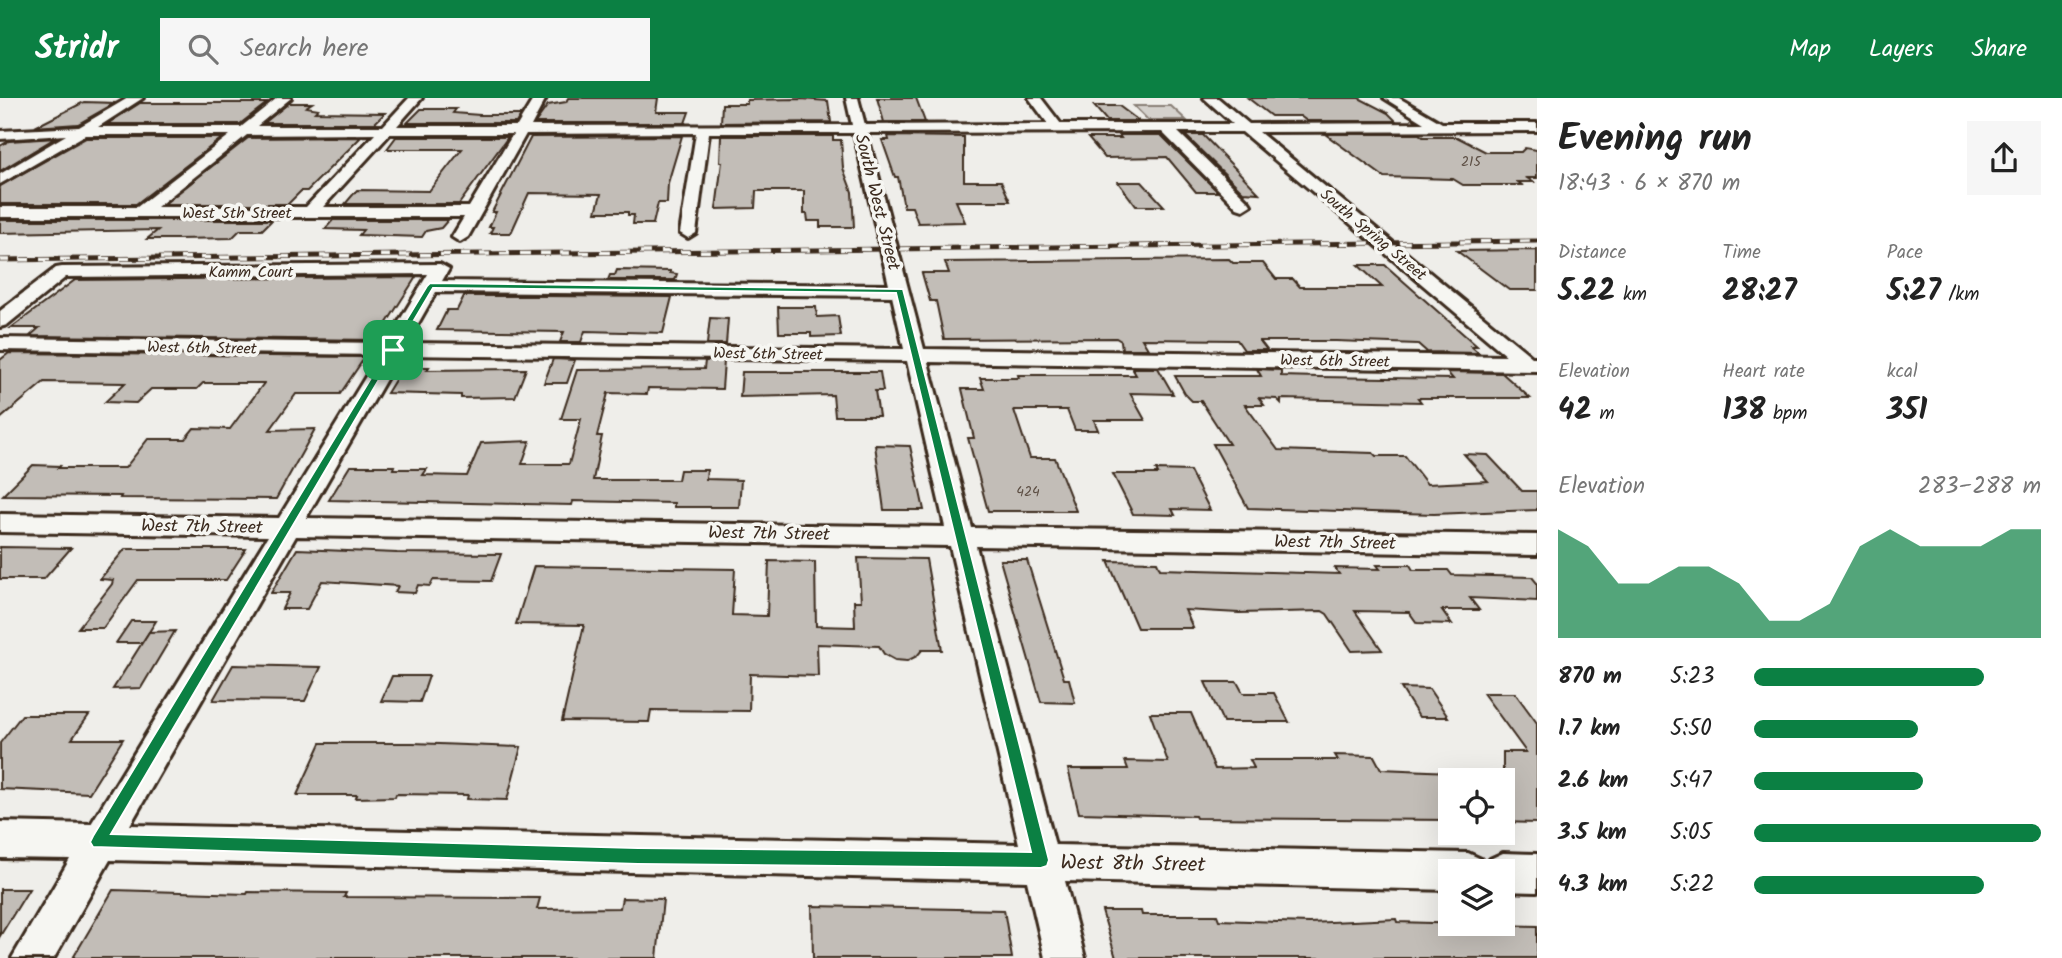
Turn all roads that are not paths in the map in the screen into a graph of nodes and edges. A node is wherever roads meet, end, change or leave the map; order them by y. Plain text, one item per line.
1 (137, 98) edge
2 (285, 98) edge
3 (416, 98) edge
4 (540, 98) edge
5 (852, 98) edge
6 (1035, 98) edge
7 (1210, 98) edge
8 (1390, 98) edge
9 (1439, 127) junction
10 (1537, 127) edge
11 (1057, 128) junction
12 (1166, 128) junction
13 (1247, 128) junction
14 (860, 129) junction
15 (703, 130) junction
16 (82, 131) junction
17 (243, 131) junction
18 (386, 131) junction
19 (522, 131) junction
20 (0, 135) edge
21 (0, 180) edge
22 (1242, 205) dead end
23 (0, 212) edge
24 (310, 212) junction
25 (475, 212) junction
26 (141, 213) junction
27 (688, 233) dead end
28 (460, 237) dead end
29 (62, 272) joint
30 (435, 277) junction
31 (900, 290) junction
32 (0, 321) edge
33 (0, 344) edge
34 (393, 350) junction
35 (916, 355) junction
36 (1534, 365) edge
37 (0, 523) edge
38 (288, 527) junction
39 (960, 535) junction
40 (1537, 545) edge
41 (0, 840) edge
42 (98, 842) junction
43 (1041, 860) junction
44 (1438, 871) edge
45 (1515, 872) edge
46 (1537, 873) edge
47 (32, 958) edge
48 (1065, 958) edge

1 - 16 street
2 - 17 street
3 - 18 street
4 - 19 street
5 - 14 street, South West Street
6 - 11 street
7 - 13 street, South Spring Street
8 - 9 street
9 - 10 street
9 - 13 street
11 - 12 street
11 - 14 street
12 - 13 street
12 - 22 street
13 - 36 street, South Spring Street
14 - 15 street
14 - 31 street, South West Street
15 - 19 street
15 - 27 street
16 - 17 street
16 - 20 street
16 - 21 street
17 - 18 street
17 - 26 street
18 - 19 street
18 - 24 street
19 - 25 street
23 - 26 street, West 5th Street
24 - 25 street, West 5th Street
24 - 26 street, West 5th Street
25 - 28 street
29 - 30 street, Kamm Court
29 - 32 street
30 - 31 street
30 - 34 street
31 - 35 street, South West Street
33 - 34 street, West 6th Street
34 - 35 street, West 6th Street
34 - 38 street
35 - 36 street, West 6th Street
35 - 39 street, South West Street
37 - 38 street, West 7th Street
38 - 39 street, West 7th Street
38 - 42 street
39 - 40 street, West 7th Street
39 - 43 street, South West Street
41 - 42 street, West 8th Street
42 - 43 street, West 8th Street
42 - 47 street
43 - 44 street, West 8th Street
43 - 48 street, South West Street
45 - 46 street

